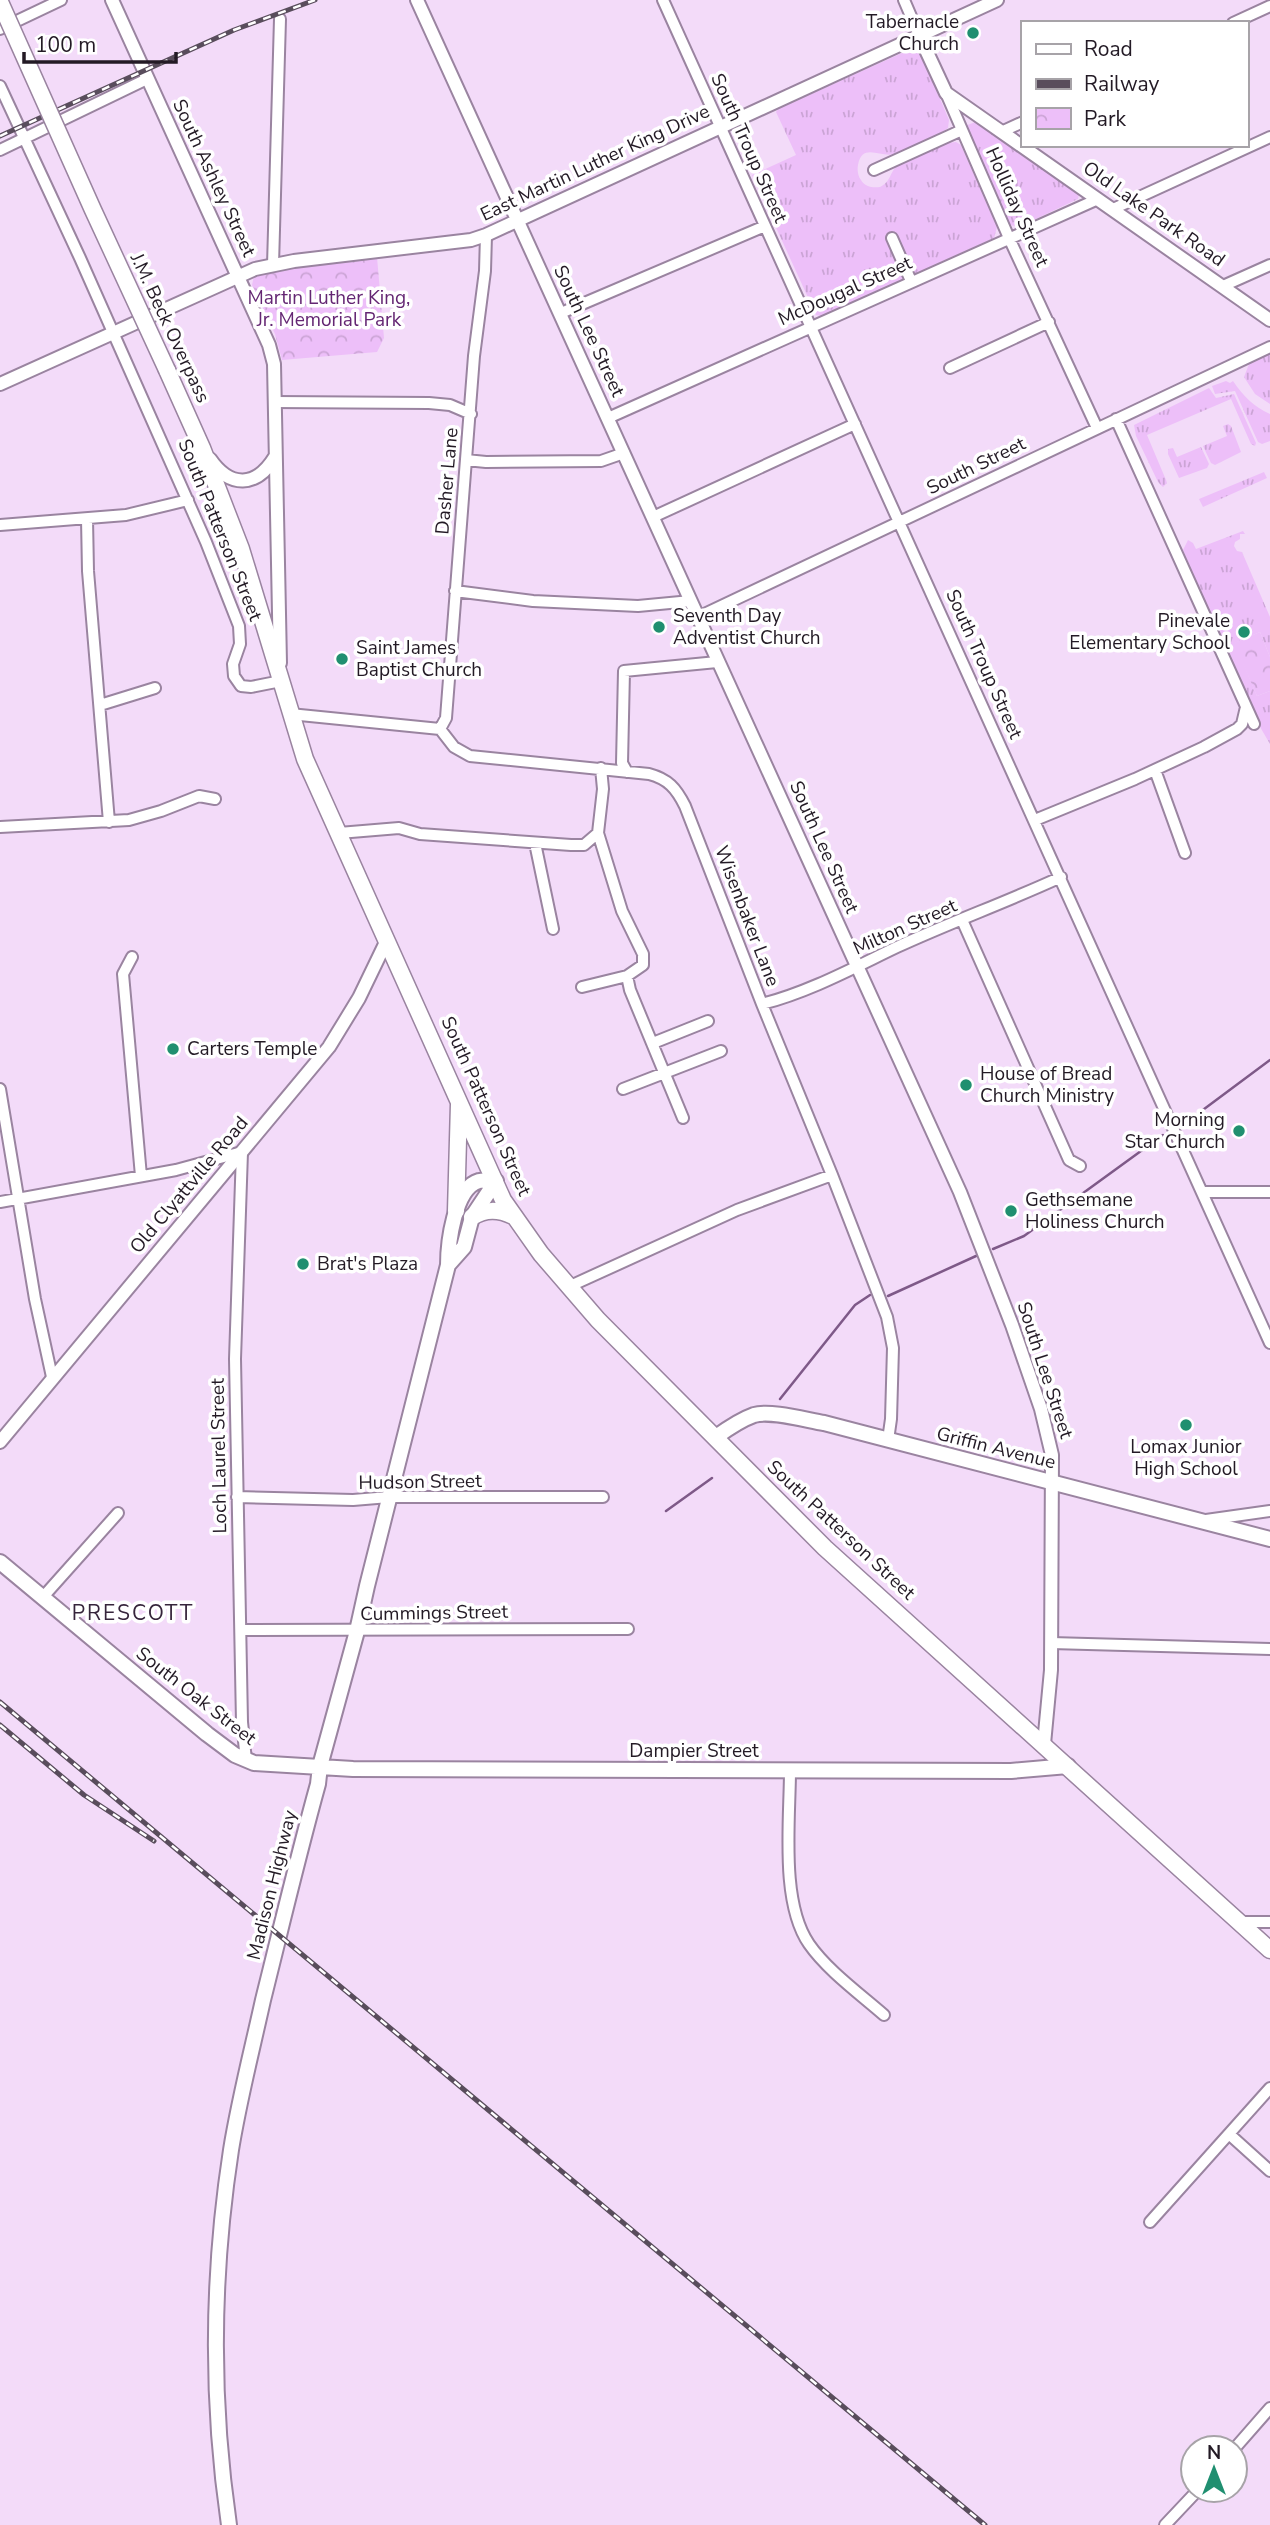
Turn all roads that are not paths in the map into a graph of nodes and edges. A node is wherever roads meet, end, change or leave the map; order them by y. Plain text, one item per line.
1 (61, 0) edge
2 (112, 0) edge
3 (417, 0) edge
4 (663, 0) edge
5 (904, 0) edge
6 (997, 0) edge
7 (0, 2) edge
8 (1270, 5) edge
9 (280, 19) dead end
10 (1237, 21) edge
11 (0, 29) edge
12 (919, 35) junction
13 (147, 79) junction
14 (0, 86) edge
15 (946, 93) junction
16 (1021, 123) edge
17 (720, 126) junction
18 (962, 130) junction
19 (1001, 132) junction
20 (1270, 137) edge
21 (24, 139) junction
22 (1021, 146) edge
23 (1023, 147) edge
24 (1248, 147) edge
25 (1249, 147) edge
26 (0, 150) edge
27 (874, 170) dead end
28 (1098, 199) junction
29 (1113, 209) junction
30 (518, 221) junction
31 (765, 226) junction
32 (486, 235) junction
33 (892, 238) dead end
34 (1009, 238) junction
35 (273, 265) junction
36 (1270, 265) edge
37 (237, 275) junction
38 (911, 281) junction
39 (1223, 286) junction
40 (561, 313) junction
41 (1270, 320) edge
42 (1049, 322) junction
43 (810, 326) junction
44 (114, 333) junction
45 (1270, 347) edge
46 (950, 368) dead end
47 (0, 384) edge
48 (274, 402) junction
49 (471, 414) junction
50 (608, 418) junction
51 (1116, 419) junction
52 (855, 424) junction
53 (1097, 428) junction
54 (202, 448) junction
55 (624, 453) junction
56 (275, 457) junction
57 (466, 460) junction
58 (188, 500) junction
59 (653, 517) junction
60 (87, 519) junction
61 (900, 522) junction
62 (0, 525) edge
63 (455, 591) junction
64 (691, 601) junction
65 (698, 617) junction
66 (718, 662) junction
67 (281, 681) junction
68 (155, 688) dead end
69 (100, 705) junction
70 (1246, 707) junction
71 (290, 714) junction
72 (1254, 724) dead end
73 (440, 729) junction
74 (601, 768) junction
75 (1155, 770) junction
76 (627, 772) junction
77 (215, 799) dead end
78 (1035, 821) junction
79 (109, 822) junction
80 (0, 827) edge
81 (339, 833) junction
82 (598, 833) junction
83 (535, 843) junction
84 (1185, 853) dead end
85 (1061, 877) junction
86 (962, 920) junction
87 (552, 929) dead end
88 (387, 940) junction
89 (132, 957) dead end
90 (858, 968) junction
91 (627, 976) junction
92 (582, 987) dead end
93 (762, 1003) junction
94 (708, 1021) dead end
95 (653, 1043) junction
96 (721, 1051) dead end
97 (665, 1074) junction
98 (0, 1089) edge
99 (623, 1089) dead end
100 (459, 1098) junction
101 (683, 1118) dead end
102 (242, 1152) junction
103 (1080, 1166) dead end
104 (832, 1175) junction
105 (141, 1176) junction
106 (496, 1181) junction
107 (1202, 1192) junction
108 (1270, 1192) edge
109 (19, 1199) junction
110 (0, 1202) edge
111 (456, 1211) junction
112 (513, 1216) junction
113 (472, 1217) junction
114 (448, 1265) junction
115 (568, 1287) junction
116 (1270, 1343) edge
117 (52, 1377) junction
118 (716, 1437) junction
119 (888, 1440) junction
120 (0, 1442) edge
121 (1053, 1482) junction
122 (237, 1497) junction
123 (389, 1497) junction
124 (603, 1497) dead end
125 (1270, 1511) edge
126 (118, 1513) dead end
127 (1203, 1521) junction
128 (1270, 1539) edge
129 (0, 1562) edge
130 (43, 1597) junction
131 (628, 1629) dead end
132 (241, 1630) junction
133 (357, 1631) junction
134 (1051, 1643) junction
135 (1270, 1649) edge
136 (1044, 1744) junction
137 (246, 1760) junction
138 (320, 1766) junction
139 (1068, 1766) junction
140 (790, 1770) junction
141 (1240, 1922) junction
142 (1270, 1922) edge
143 (1270, 1950) edge
144 (884, 2015) dead end
145 (1270, 2088) edge
146 (1229, 2134) junction
147 (1270, 2171) edge
148 (1150, 2222) dead end
149 (1270, 2408) edge
150 (1247, 2434) edge
151 (1185, 2504) edge
152 (229, 2525) edge
153 (1166, 2525) edge

1 - 11 street
2 - 13 street, South Ashley Street
3 - 30 street, South Lee Street
4 - 17 street, South Troup Street
5 - 12 street, Holliday Street
6 - 12 street, East Martin Luther King Drive
7 - 54 main road, J.M. Beck Overpass, bridge
8 - 10 street
9 - 35 street
12 - 15 street, Holliday Street
12 - 17 street, East Martin Luther King Drive
13 - 21 street
13 - 37 street, South Ashley Street
14 - 21 street, South Patterson Street
15 - 18 street, Holliday Street
15 - 19 street, Old Lake Park Road
16 - 19 street
17 - 30 street, East Martin Luther King Drive
17 - 31 street, South Troup Street
18 - 27 street
18 - 34 street, Holliday Street
19 - 22 street, Old Lake Park Road
20 - 25 street
21 - 26 street
21 - 44 street, South Patterson Street
23 - 28 street, Old Lake Park Road
24 - 29 street
28 - 29 street, Old Lake Park Road
28 - 34 street, McDougal Street
29 - 39 street, Old Lake Park Road
30 - 32 street, East Martin Luther King Drive
30 - 40 street, South Lee Street
31 - 40 street
31 - 43 street, South Troup Street
32 - 35 street, East Martin Luther King Drive
32 - 49 street, Dasher Lane
33 - 38 street
34 - 38 street, McDougal Street
34 - 42 street, Holliday Street
35 - 37 street, East Martin Luther King Drive
36 - 39 street
37 - 44 street, East Martin Luther King Drive
37 - 48 street, South Ashley Street
38 - 43 street, McDougal Street
39 - 41 street, Old Lake Park Road
40 - 50 street, South Lee Street
42 - 46 street
42 - 53 street, Holliday Street
43 - 50 street, McDougal Street
43 - 52 street, South Troup Street
44 - 47 street, East Martin Luther King Drive
44 - 58 street, South Patterson Street
45 - 51 street, South Street
48 - 49 street
48 - 56 street, South Ashley Street
49 - 57 street, Dasher Lane
50 - 55 street, South Lee Street
51 - 53 street, South Street
51 - 70 street
52 - 59 street
52 - 61 street, South Troup Street
53 - 61 street, South Street
54 - 56 street
54 - 67 main road, J.M. Beck Overpass
55 - 57 street
55 - 59 street, South Lee Street
56 - 67 street, South Ashley Street
57 - 63 street, Dasher Lane
58 - 60 street
58 - 67 street, South Patterson Street
59 - 64 street, South Lee Street
60 - 62 street
60 - 69 street
61 - 65 street, South Street
61 - 78 street, South Troup Street
63 - 64 street
63 - 73 street, Dasher Lane
64 - 65 street, South Lee Street
65 - 66 street, South Lee Street
66 - 76 street
66 - 90 street, South Lee Street
67 - 71 main road, South Patterson Street
68 - 69 street
69 - 79 street
70 - 72 street
70 - 75 street
71 - 73 street
71 - 81 main road, South Patterson Street
73 - 74 street, Wisenbaker Lane
74 - 76 street, Wisenbaker Lane
74 - 82 street
75 - 78 street
75 - 84 street
76 - 93 street, Wisenbaker Lane
77 - 79 street
78 - 85 street, South Troup Street
79 - 80 street
81 - 83 street
81 - 88 main road, South Patterson Street
82 - 83 street
82 - 91 street
83 - 87 street
85 - 86 street, Milton Street
85 - 107 street, South Troup Street
86 - 90 street, Milton Street
86 - 103 street
88 - 100 main road, South Patterson Street
88 - 102 street, Old Clyattville Road
89 - 105 street
90 - 93 street, Milton Street
90 - 121 street, South Lee Street
91 - 92 street
91 - 95 street
93 - 104 street, Wisenbaker Lane
94 - 95 street
95 - 97 street
96 - 97 street
97 - 99 street
97 - 101 street
98 - 109 street
100 - 106 main road, South Patterson Street
100 - 111 main road
102 - 105 street
102 - 117 street, Old Clyattville Road
102 - 122 street, Loch Laurel Street
104 - 115 street
104 - 119 street, Wisenbaker Lane
105 - 109 street
106 - 111 main road, Madison Highway
106 - 112 main road, South Patterson Street
106 - 113 main road, Madison Highway
107 - 108 street
107 - 116 street, South Troup Street
109 - 110 street
109 - 117 street
111 - 114 main road, Madison Highway
112 - 113 main road
112 - 115 main road, South Patterson Street
113 - 114 main road, Madison Highway
114 - 123 main road, Madison Highway
115 - 118 main road, South Patterson Street
117 - 120 street, Old Clyattville Road
118 - 119 main road, Griffin Avenue
118 - 136 main road, South Patterson Street
119 - 121 main road, Griffin Avenue
121 - 127 main road, Griffin Avenue
121 - 134 street, South Lee Street
122 - 123 street, Hudson Street
122 - 132 street, Loch Laurel Street
123 - 124 street, Hudson Street
123 - 133 main road, Madison Highway
125 - 127 street
126 - 130 street
127 - 128 main road, Griffin Avenue
129 - 130 main road, South Oak Street
130 - 137 main road, South Oak Street
131 - 133 street, Cummings Street
132 - 133 street, Cummings Street
132 - 137 street, Loch Laurel Street
133 - 138 main road, Madison Highway
134 - 135 street
134 - 136 street, South Lee Street
136 - 139 main road, South Patterson Street
137 - 138 main road, South Oak Street
138 - 140 main road, Dampier Street
138 - 152 main road, Madison Highway
139 - 140 main road, Dampier Street
139 - 141 main road, South Patterson Street
140 - 144 street
141 - 142 street
141 - 143 main road, South Patterson Street
145 - 146 street
146 - 147 street
146 - 148 street
149 - 150 street
151 - 153 street

